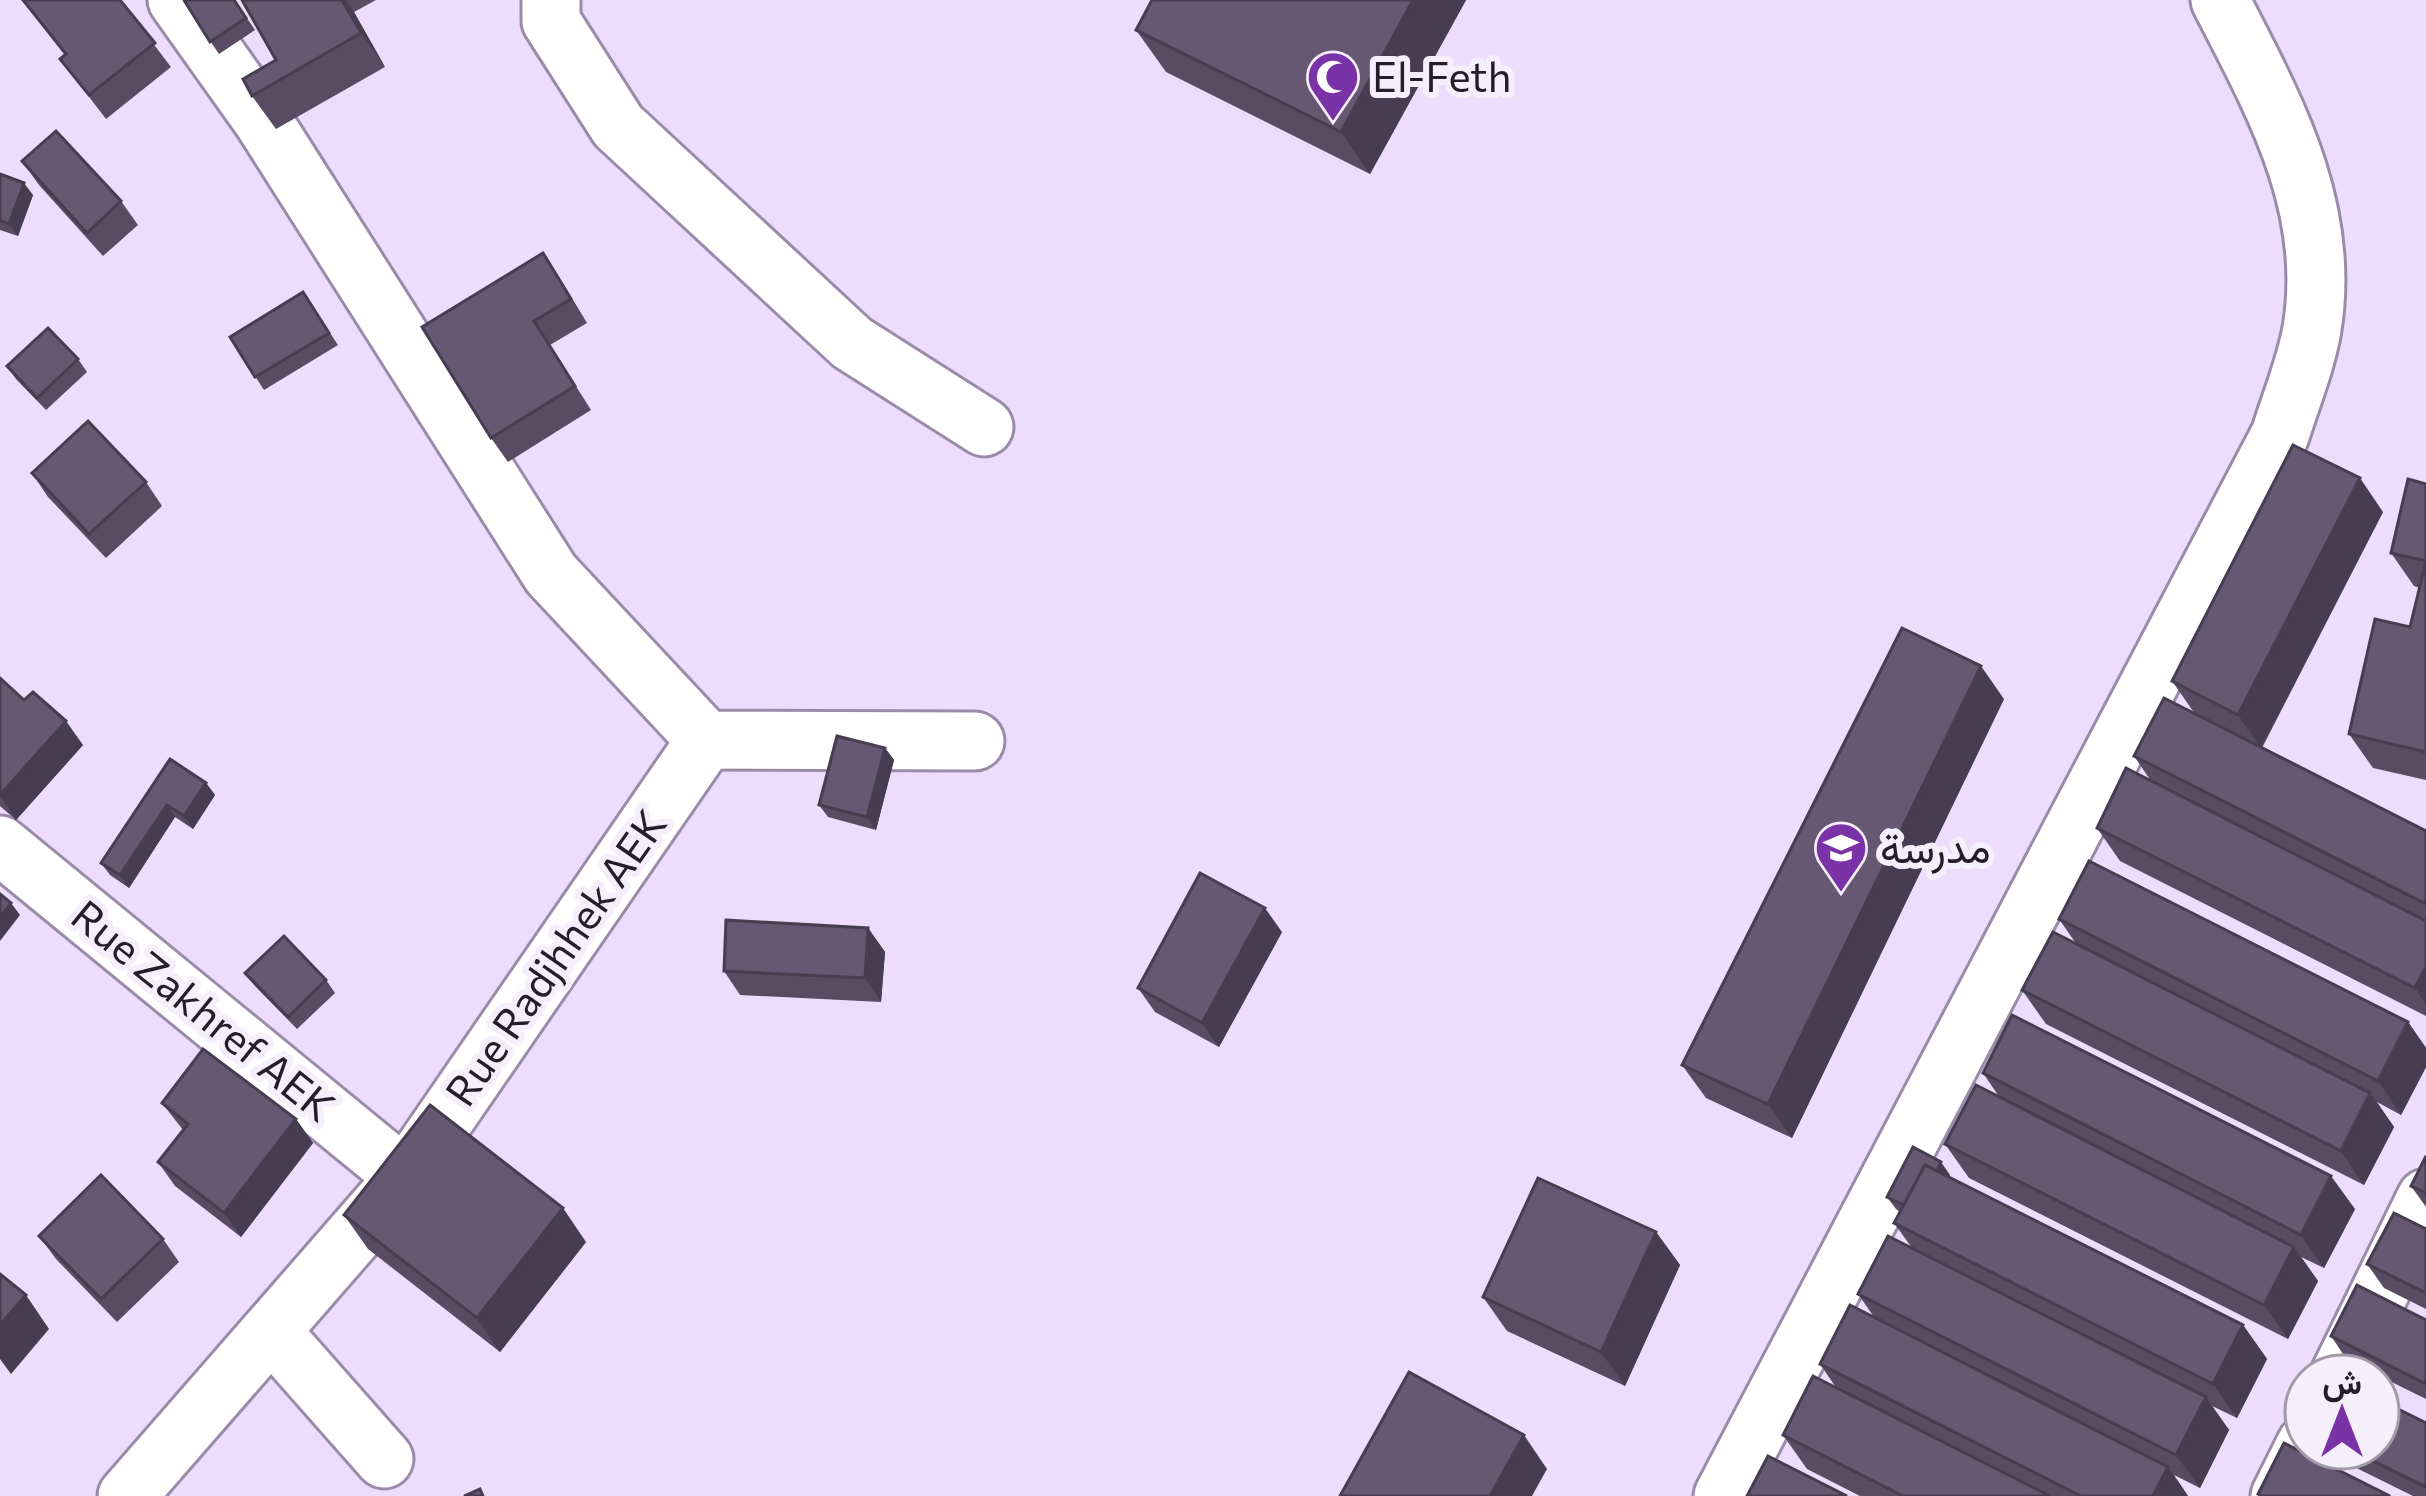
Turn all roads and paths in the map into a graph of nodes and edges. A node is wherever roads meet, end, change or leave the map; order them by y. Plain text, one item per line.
1 (176, 0) edge
2 (550, 0) edge
3 (2220, 0) edge
4 (985, 427) dead end
5 (706, 740) junction
6 (976, 741) dead end
7 (0, 844) edge
8 (406, 1177) junction
9 (2426, 1198) edge
10 (272, 1332) junction
11 (2351, 1352) edge
12 (384, 1459) dead end
13 (127, 1496) edge
14 (1724, 1496) edge

1 - 5 street
2 - 4 street
3 - 14 street
5 - 6 street
5 - 8 street, Rue Radjhhek AEK
7 - 8 street, Rue Zakhref AEK
8 - 10 street, Rue Radjhhek AEK
9 - 11 street
10 - 12 street
10 - 13 street, Rue Radjhhek AEK

